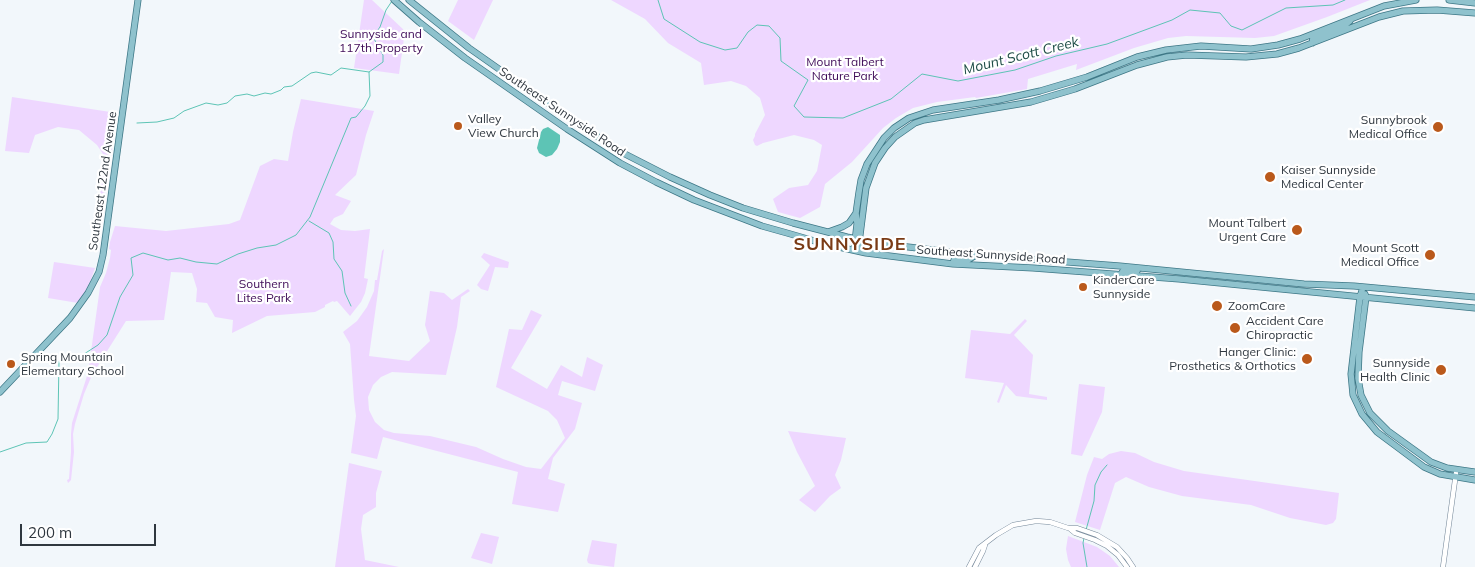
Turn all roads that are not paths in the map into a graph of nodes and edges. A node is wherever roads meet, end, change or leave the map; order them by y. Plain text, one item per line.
1 (138, 0) edge
2 (394, 0) edge
3 (1416, 0) edge
4 (1449, 0) edge
5 (1469, 1) edge
6 (410, 2) edge
7 (1475, 3) edge
8 (1475, 13) edge
9 (1351, 19) junction
10 (1312, 43) junction
11 (856, 213) junction
12 (827, 232) junction
13 (858, 239) junction
14 (856, 250) junction
15 (976, 256) junction
16 (953, 264) junction
17 (1141, 268) junction
18 (1120, 274) junction
19 (1198, 274) junction
20 (1179, 279) junction
21 (1363, 287) junction
22 (1363, 297) junction
23 (1475, 297) edge
24 (1475, 308) edge
25 (0, 392) edge
26 (1456, 470) junction
27 (1475, 472) edge
28 (1456, 477) junction
29 (1475, 480) edge
30 (1096, 537) junction
31 (984, 545) junction
32 (969, 567) edge
33 (975, 567) edge
34 (1127, 567) edge
35 (1133, 567) edge
36 (1443, 567) edge

1 - 25 main road, Southeast 122nd Avenue
2 - 14 main road, Southeast Sunnyside Road
3 - 9 main road
4 - 5 main road
5 - 7 main road
6 - 12 main road, Southeast Sunnyside Road
8 - 10 main road
9 - 10 main road
9 - 11 main road
10 - 13 main road
11 - 12 main road
11 - 13 main road
12 - 13 main road, Southeast Sunnyside Road
13 - 14 main road
13 - 15 main road, Southeast Sunnyside Road
14 - 16 main road, Southeast Sunnyside Road
15 - 16 main road
15 - 17 main road, Southeast Sunnyside Road
16 - 18 main road, Southeast Sunnyside Road
17 - 18 main road
17 - 19 main road, Southeast Sunnyside Road
18 - 20 main road, Southeast Sunnyside Road
19 - 20 main road
19 - 21 main road, Southeast Sunnyside Road
20 - 22 main road, Southeast Sunnyside Road
21 - 22 main road
21 - 23 main road, Southeast Sunnyside Road
22 - 24 main road, Southeast Sunnyside Road
22 - 26 main road
22 - 28 main road
26 - 27 main road
26 - 28 street
28 - 29 main road
28 - 36 street
30 - 31 street
30 - 34 street
30 - 35 street
31 - 32 street
31 - 33 street

